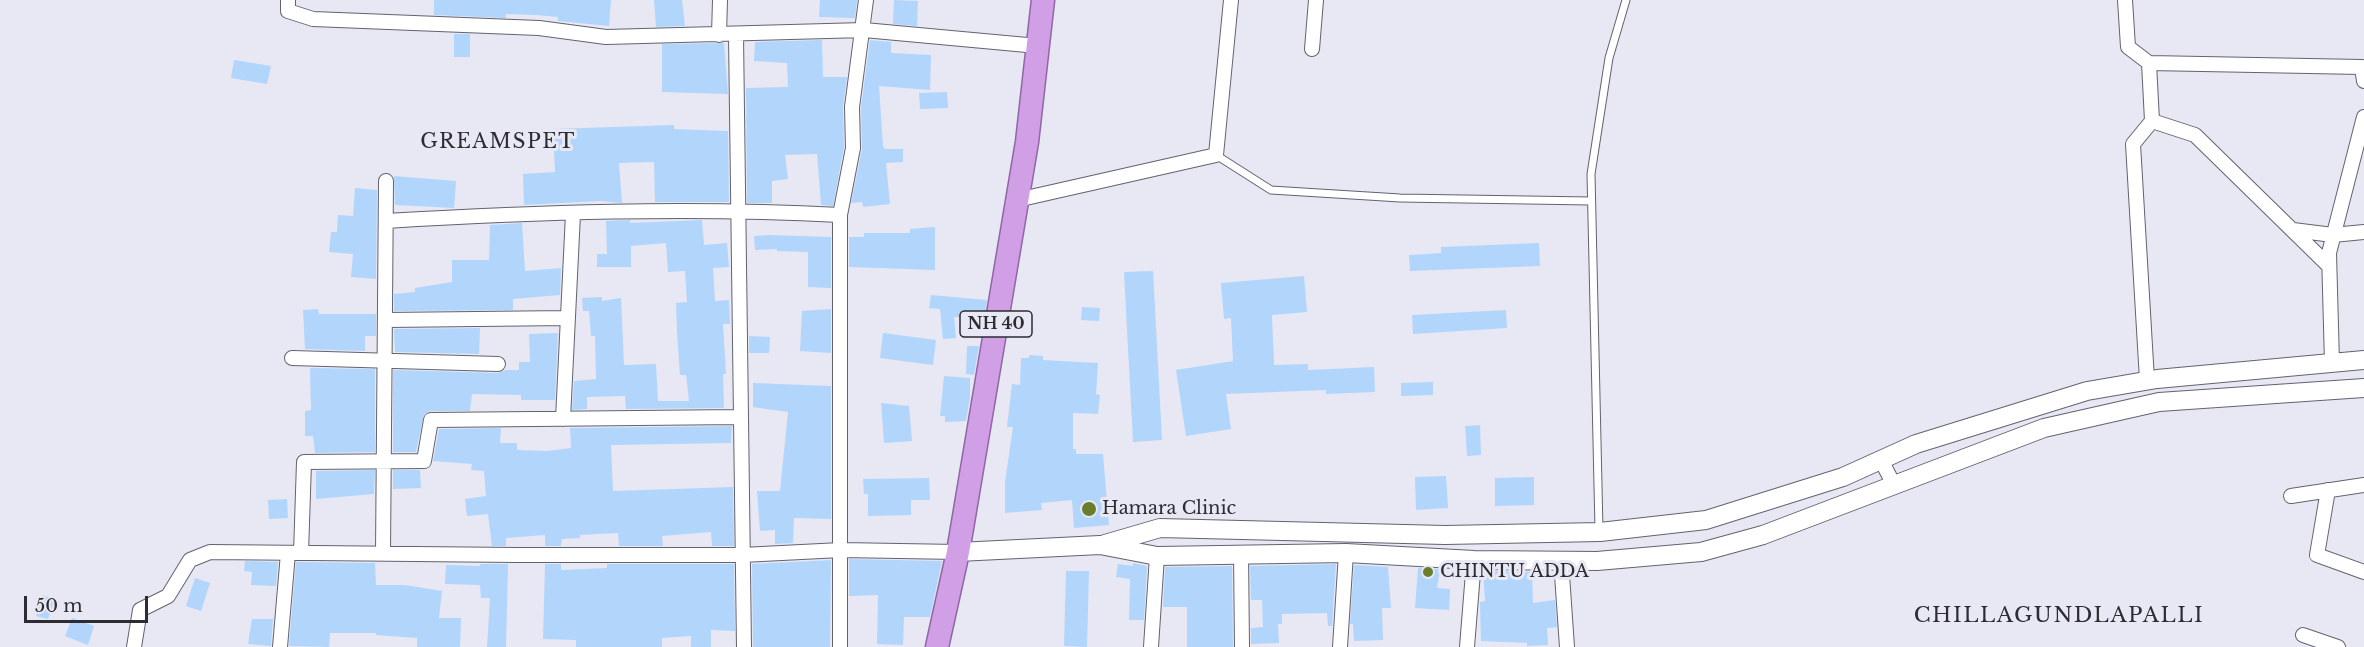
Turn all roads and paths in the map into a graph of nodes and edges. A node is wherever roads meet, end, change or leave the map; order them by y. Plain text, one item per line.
1 (288, 0) edge
2 (720, 0) edge
3 (866, 0) edge
4 (1043, 0) edge
5 (1231, 0) edge
6 (1316, 0) edge
7 (1626, 0) edge
8 (2125, 0) edge
9 (864, 30) junction
10 (736, 35) junction
11 (719, 36) junction
12 (1038, 46) junction
13 (1312, 49) dead end
14 (2149, 63) junction
15 (2364, 71) edge
16 (2364, 117) edge
17 (2152, 122) junction
18 (1216, 155) junction
19 (386, 181) dead end
20 (1017, 200) junction
21 (1591, 201) junction
22 (738, 210) junction
23 (573, 214) junction
24 (840, 215) junction
25 (386, 221) junction
26 (2293, 230) junction
27 (2364, 232) edge
28 (2333, 235) junction
29 (2328, 265) junction
30 (568, 318) junction
31 (386, 320) junction
32 (292, 358) dead end
33 (386, 360) junction
34 (2364, 360) edge
35 (2332, 363) junction
36 (498, 364) dead end
37 (2147, 380) junction
38 (2364, 388) edge
39 (740, 417) junction
40 (563, 418) junction
41 (1881, 460) junction
42 (384, 461) junction
43 (1894, 485) junction
44 (2364, 485) edge
45 (2328, 490) junction
46 (2291, 496) dead end
47 (1706, 520) junction
48 (1600, 532) junction
49 (1534, 533) junction
50 (1100, 545) junction
51 (1711, 549) junction
52 (841, 550) junction
53 (958, 552) junction
54 (295, 553) junction
55 (1346, 553) junction
56 (383, 554) junction
57 (1240, 554) junction
58 (742, 555) junction
59 (1157, 556) junction
60 (1474, 560) junction
61 (1536, 560) junction
62 (1562, 560) junction
63 (2364, 572) edge
64 (2303, 635) dead end
65 (134, 647) edge
66 (280, 647) edge
67 (744, 647) edge
68 (840, 647) edge
69 (937, 647) edge
70 (1151, 647) edge
71 (1242, 647) edge
72 (1340, 647) edge
73 (1467, 647) edge
74 (1567, 647) edge
75 (2338, 647) edge

1 - 11 street
2 - 11 street
3 - 9 street
4 - 12 highway, NH 40
5 - 18 street
6 - 13 street
7 - 21 lane
8 - 14 street
9 - 10 street
9 - 12 street
9 - 24 street
10 - 11 street
10 - 22 street
12 - 20 highway, NH 40
14 - 15 street
14 - 17 street
16 - 28 street
17 - 26 street
17 - 37 street
18 - 20 street
18 - 21 lane
19 - 25 street
20 - 53 highway, NH 40
21 - 48 lane
22 - 23 street
22 - 24 street
22 - 39 street
23 - 25 street
23 - 30 street
24 - 52 street
25 - 31 street
26 - 28 street
26 - 29 street
27 - 28 street
28 - 29 street
29 - 35 street
30 - 31 street
30 - 40 street
31 - 33 street
32 - 33 street
33 - 36 street
33 - 42 street
34 - 35 street
35 - 37 street
37 - 41 street
38 - 43 street
39 - 40 street
39 - 58 street
40 - 42 street
41 - 43 street
41 - 47 street
42 - 54 street
42 - 56 street
43 - 51 street
44 - 45 street
45 - 46 street
45 - 63 street
47 - 48 street
47 - 51 street
48 - 49 street
49 - 50 street
49 - 61 street
50 - 53 street
50 - 59 street
51 - 62 street
52 - 53 street
52 - 58 street
52 - 68 street
53 - 69 highway, NH 40
54 - 56 street
54 - 65 street
54 - 66 street
55 - 57 street
55 - 60 street
55 - 72 street
56 - 58 street
57 - 59 street
57 - 71 street
58 - 67 street
59 - 70 street
60 - 61 street
60 - 73 street
61 - 62 street
62 - 74 street
64 - 75 street

